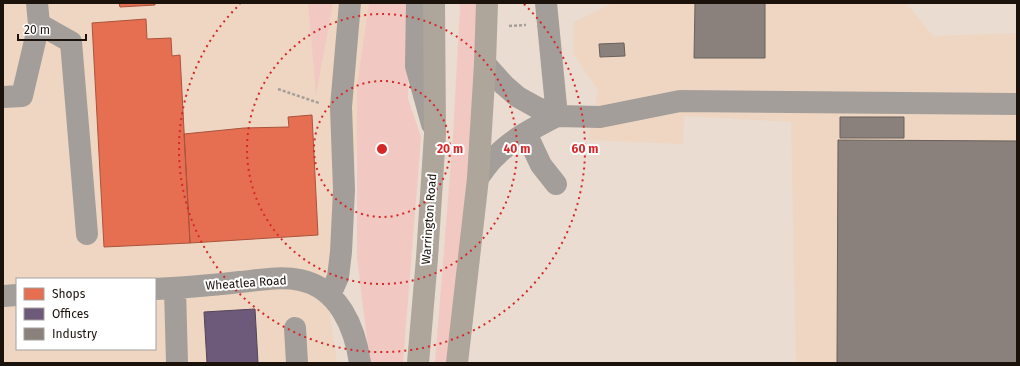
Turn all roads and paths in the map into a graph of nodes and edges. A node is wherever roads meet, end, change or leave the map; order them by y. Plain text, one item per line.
1 (350, 3) edge
2 (417, 3) edge
3 (434, 3) edge
4 (487, 3) edge
5 (546, 3) edge
6 (38, 13) edge
7 (530, 25) dead end
8 (508, 26) dead end
9 (485, 64) junction
10 (278, 89) dead end
11 (3, 97) edge
12 (1017, 104) edge
13 (342, 107) junction
14 (557, 116) junction
15 (526, 133) junction
16 (435, 134) junction
17 (478, 178) junction
18 (556, 184) dead end
19 (87, 234) dead end
20 (165, 289) edge
21 (330, 295) junction
22 (3, 296) edge
23 (16, 296) edge
24 (295, 328) dead end
25 (177, 363) edge
26 (297, 363) edge
27 (360, 363) edge
28 (418, 363) edge
29 (457, 363) edge

1 - 13 street
2 - 16 street
3 - 16 highway, Warrington Road
4 - 9 highway
5 - 14 street
6 - 11 street
6 - 19 street
7 - 8 path
9 - 14 street
9 - 17 highway
10 - 13 path
12 - 14 street
13 - 21 street
14 - 15 street
15 - 17 street
15 - 18 street
16 - 28 highway, Warrington Road
17 - 29 highway
20 - 21 street, Wheatlea Road
20 - 25 street
21 - 27 street, Wheatlea Road
22 - 23 street
24 - 26 street

